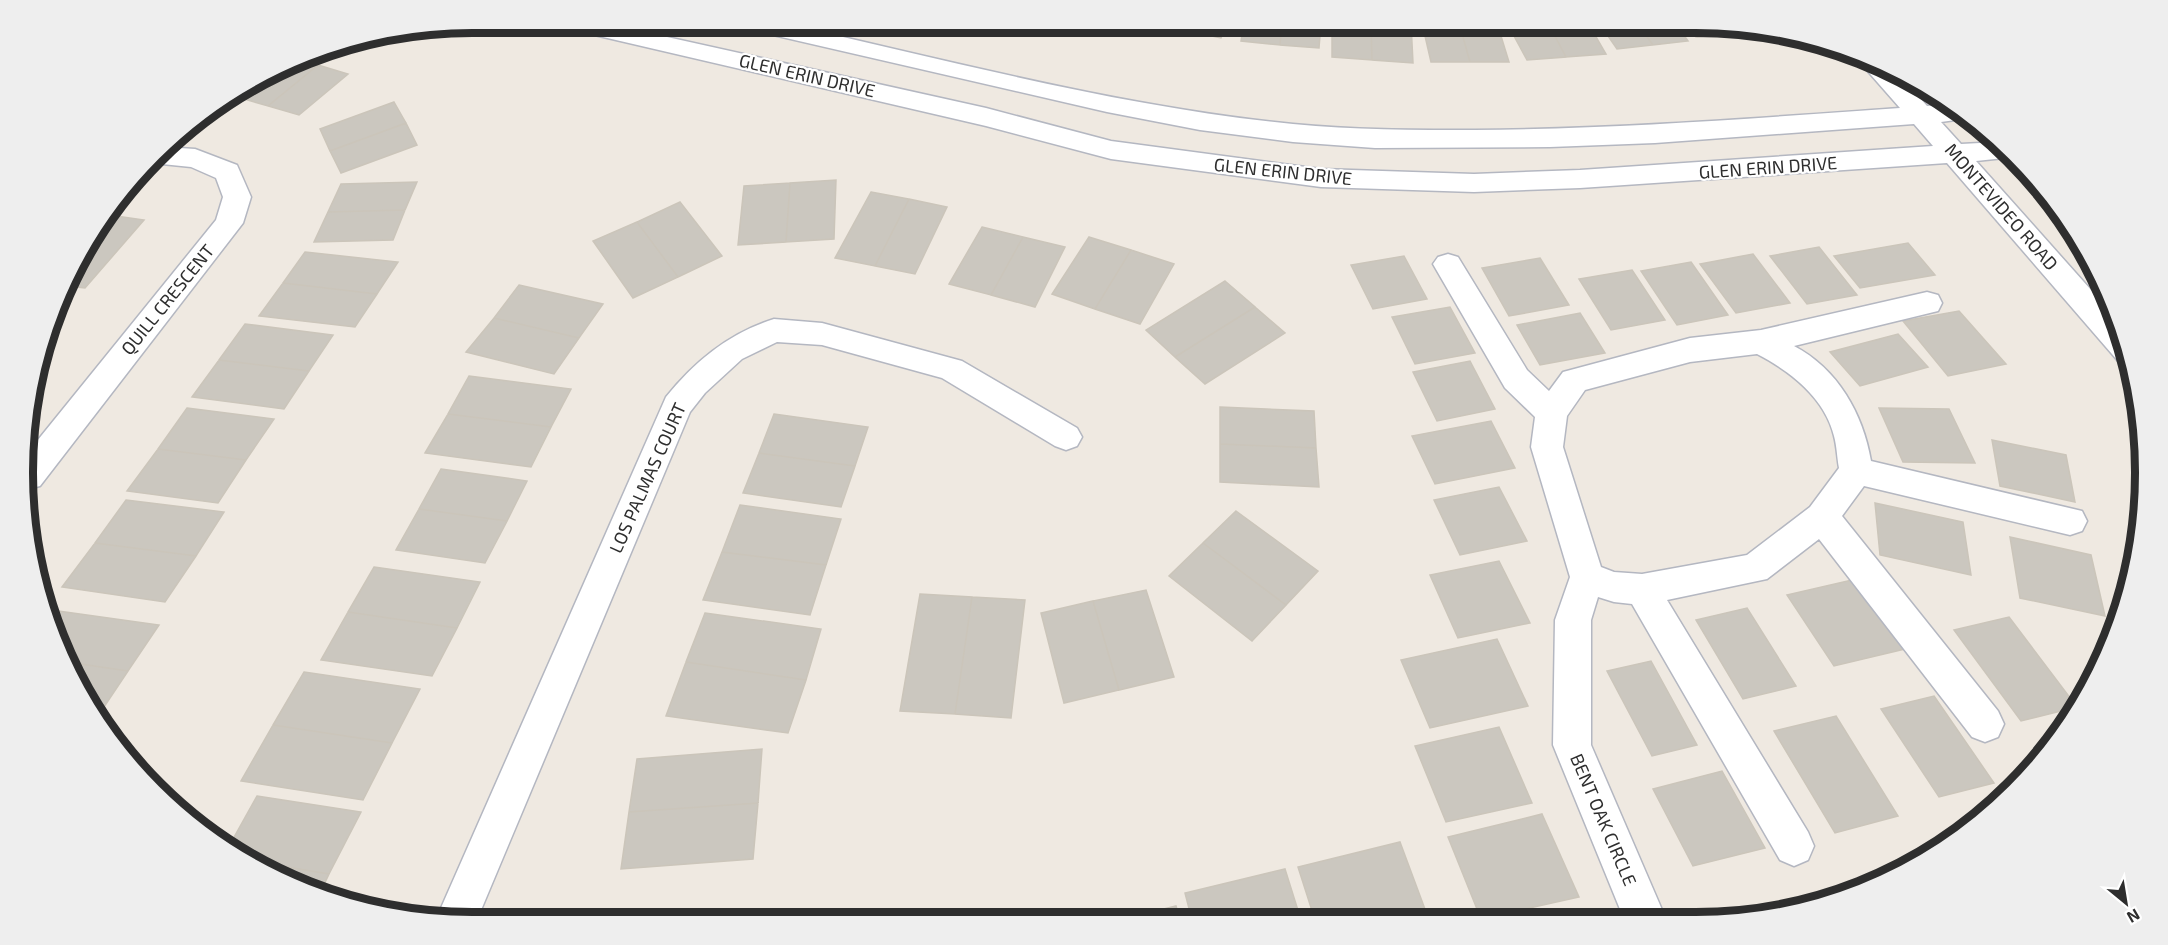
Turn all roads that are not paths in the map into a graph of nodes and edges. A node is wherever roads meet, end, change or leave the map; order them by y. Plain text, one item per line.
1 (621, 33) edge
2 (800, 33) edge
3 (1887, 77) edge
4 (1949, 113) edge
5 (1922, 116) junction
6 (1995, 151) edge
7 (1956, 155) junction
8 (168, 157) edge
9 (1448, 264) dead end
10 (1927, 303) dead end
11 (2113, 335) edge
12 (1761, 342) junction
13 (1551, 413) junction
14 (1066, 437) dead end
15 (33, 470) edge
16 (1856, 471) junction
17 (1822, 517) junction
18 (2070, 521) dead end
19 (1587, 577) junction
20 (1642, 588) junction
21 (1985, 724) dead end
22 (1794, 846) dead end
23 (460, 912) edge
24 (1642, 912) edge

1 - 7 street, GLEN ERIN DRIVE
2 - 5 street
3 - 5 street, MONTEVIDEO ROAD
4 - 5 street
5 - 7 street, MONTEVIDEO ROAD
6 - 7 street, GLEN ERIN DRIVE
7 - 11 street, MONTEVIDEO ROAD
8 - 15 street, QUILL CRESCENT
9 - 13 street
10 - 12 street
12 - 13 street
12 - 16 street
13 - 19 street
14 - 23 street, LOS PALMAS COURT
16 - 17 street
16 - 18 street
17 - 20 street
17 - 21 street
19 - 20 street
19 - 24 street, BENT OAK CIRCLE
20 - 22 street

